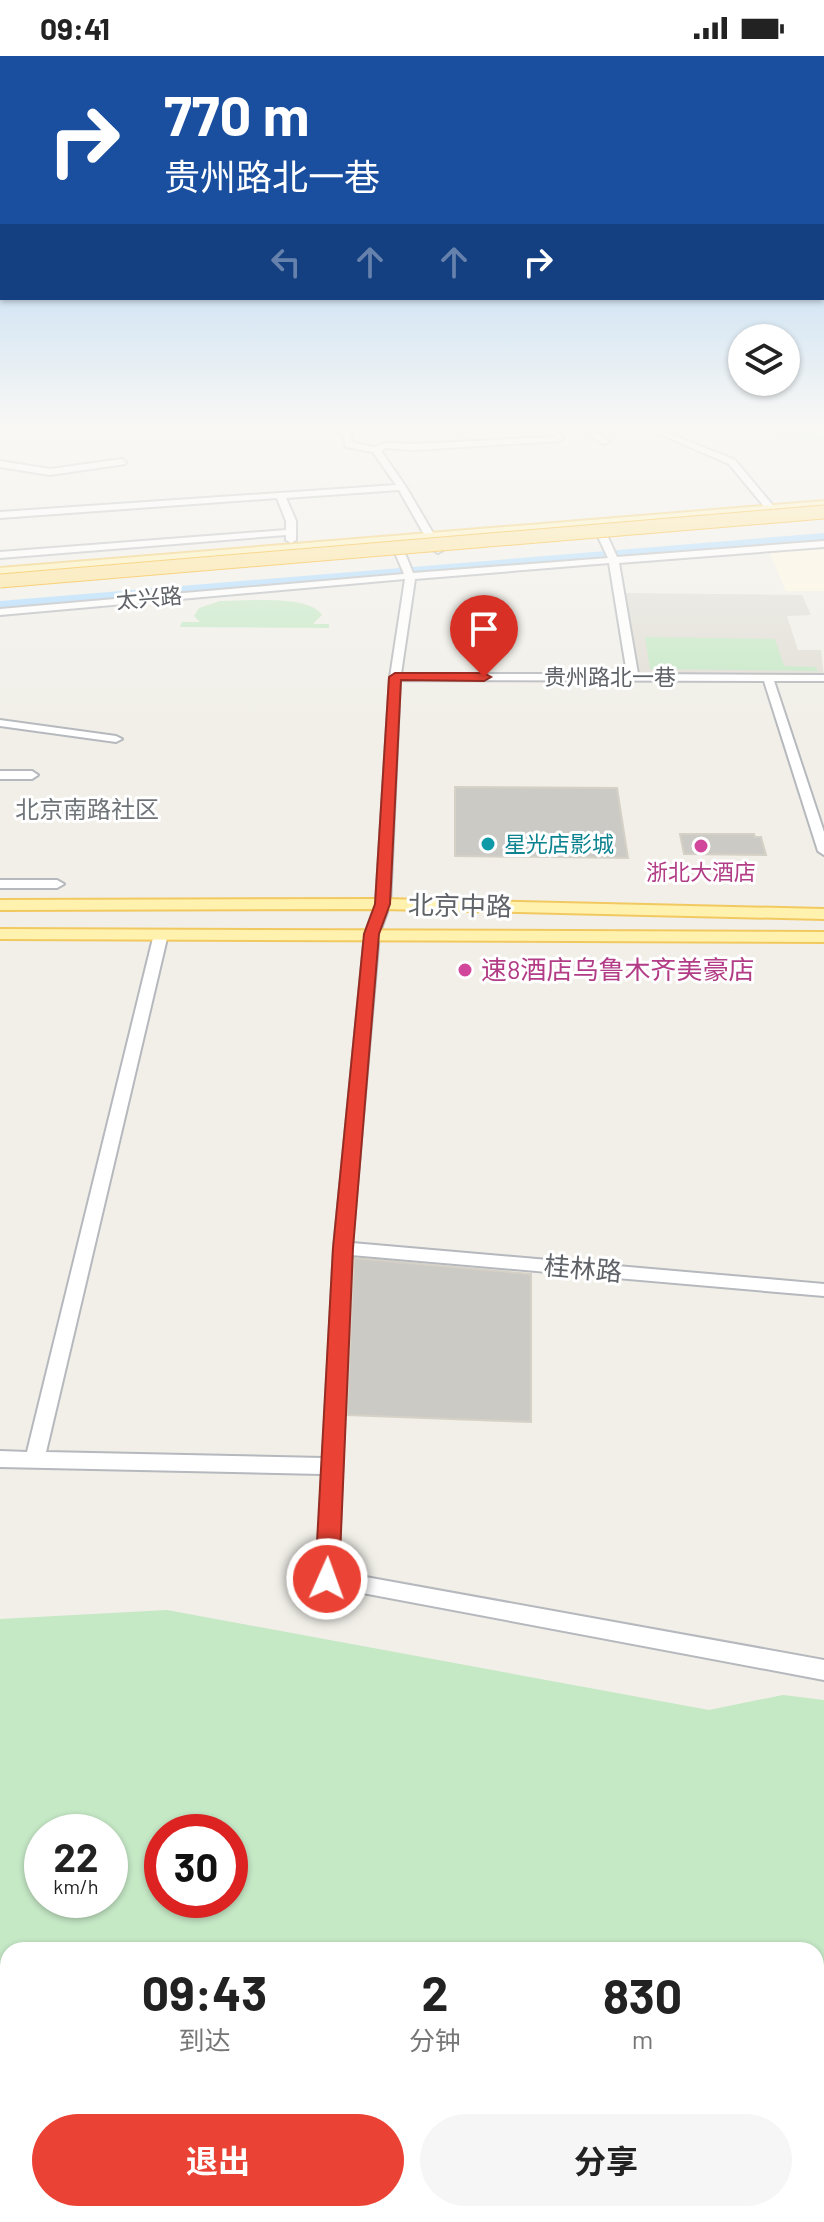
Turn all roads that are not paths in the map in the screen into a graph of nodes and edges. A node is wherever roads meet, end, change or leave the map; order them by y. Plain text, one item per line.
1 (426, 530) edge
2 (545, 530) edge
3 (550, 530) edge
4 (600, 530) edge
5 (601, 530) edge
6 (654, 530) edge
7 (290, 532) joint
8 (604, 536) junction
9 (824, 544) edge
10 (434, 545) junction
11 (398, 547) junction
12 (293, 549) junction
13 (0, 555) edge
14 (612, 558) junction
15 (409, 574) junction
16 (0, 579) edge
17 (0, 612) edge
18 (395, 677) junction
19 (633, 677) junction
20 (768, 678) junction
21 (824, 678) edge
22 (0, 723) edge
23 (116, 739) dead end
24 (0, 775) edge
25 (32, 775) dead end
26 (824, 851) edge
27 (0, 884) edge
28 (57, 884) dead end
29 (383, 904) junction
30 (0, 905) edge
31 (824, 914) edge
32 (0, 934) edge
33 (161, 934) junction
34 (372, 934) junction
35 (824, 937) edge
36 (343, 1248) junction
37 (824, 1290) edge
38 (0, 1459) edge
39 (35, 1459) junction
40 (331, 1466) junction
41 (824, 1670) edge

1 - 10 street
2 - 16 highway, bridge
3 - 10 main road
4 - 10 highway, bridge
5 - 8 street
6 - 8 main road
7 - 12 street
7 - 13 street
8 - 10 main road
8 - 14 street
9 - 14 street, 太兴路
10 - 11 main road
10 - 16 highway, bridge
11 - 12 main road
11 - 15 street
11 - 16 main road
12 - 16 main road
14 - 15 street, 太兴路
14 - 19 street
15 - 17 street, 太兴路
15 - 18 street
18 - 19 street, 贵州路北一巷
18 - 29 street
19 - 20 street, 贵州路北一巷
20 - 21 street, 贵州路北一巷
20 - 26 street
22 - 23 street
24 - 25 street
27 - 28 street
29 - 30 main road, 北京中路
29 - 31 main road, 北京中路
29 - 34 street
32 - 33 main road, 北京中路
33 - 34 main road, 北京中路
33 - 39 street
34 - 35 main road, 北京中路
34 - 36 street
36 - 37 street, 桂林路
36 - 40 street
38 - 39 street
39 - 40 street
40 - 41 street

